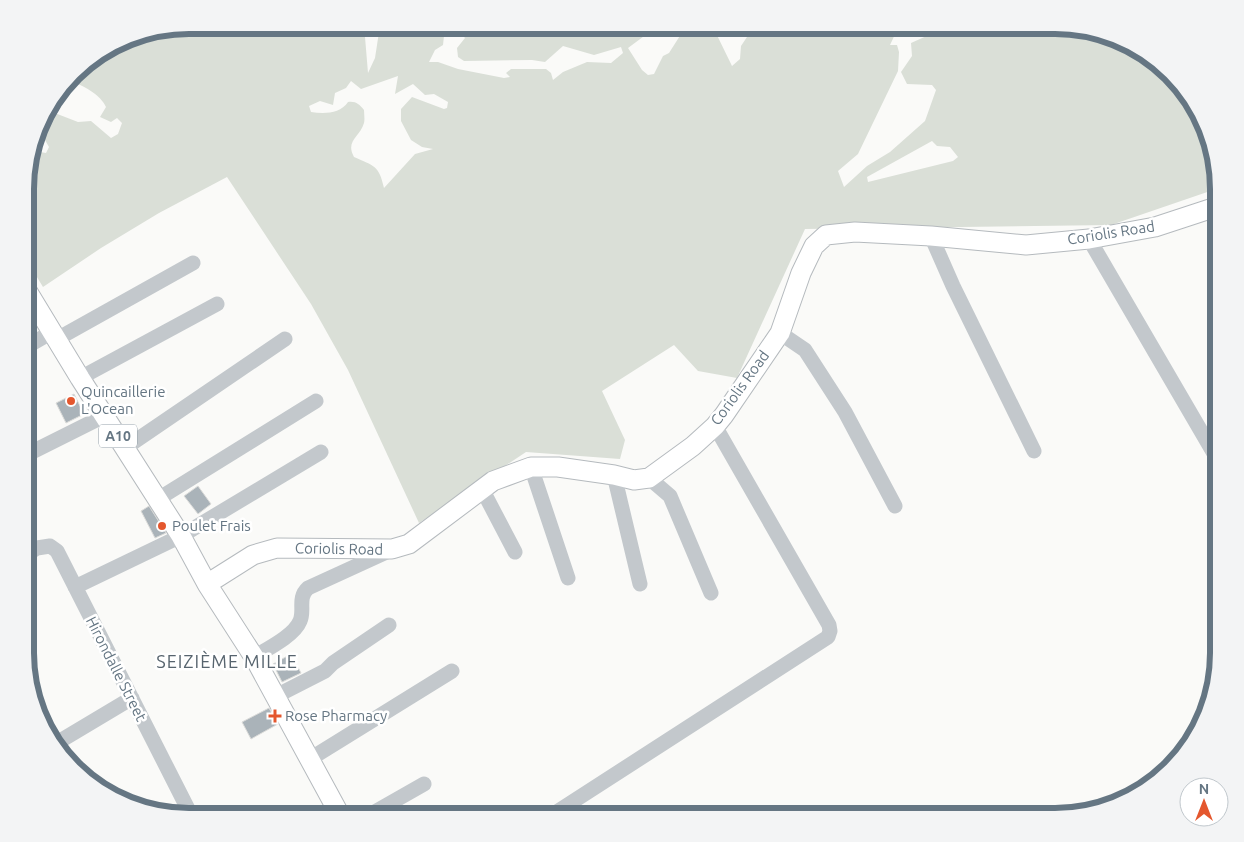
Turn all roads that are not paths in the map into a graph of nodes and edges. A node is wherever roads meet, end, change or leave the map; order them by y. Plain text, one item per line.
1 (1210, 209) edge
2 (931, 236) junction
3 (1089, 239) junction
4 (194, 263) dead end
5 (34, 302) edge
6 (217, 304) dead end
7 (780, 333) junction
8 (55, 336) junction
9 (285, 339) dead end
10 (34, 344) edge
11 (80, 378) junction
12 (316, 401) dead end
13 (104, 416) junction
14 (715, 426) junction
15 (1210, 447) edge
16 (125, 448) junction
17 (34, 451) dead end
18 (1034, 451) dead end
19 (321, 452) dead end
20 (531, 467) junction
21 (614, 475) junction
22 (649, 478) junction
23 (482, 489) junction
24 (158, 499) junction
25 (895, 506) dead end
26 (181, 536) junction
27 (392, 549) junction
28 (34, 550) edge
29 (515, 552) dead end
30 (568, 578) dead end
31 (207, 584) junction
32 (640, 584) dead end
33 (75, 587) junction
34 (711, 593) dead end
35 (389, 625) dead end
36 (254, 657) junction
37 (452, 671) dead end
38 (276, 696) junction
39 (132, 698) junction
40 (61, 740) edge
41 (310, 759) junction
42 (424, 784) dead end
43 (187, 808) edge
44 (336, 808) edge
45 (382, 808) edge
46 (563, 808) edge

1 - 3 main road, Coriolis Road
2 - 3 main road, Coriolis Road
2 - 7 main road, Coriolis Road
2 - 18 street
3 - 15 street
4 - 8 street
5 - 8 main road, A10
6 - 11 street
7 - 14 main road, Coriolis Road
7 - 25 street
8 - 10 street
8 - 11 main road, A10
9 - 16 street
11 - 13 main road, A10
12 - 24 street
13 - 16 main road, A10
13 - 17 street
14 - 22 main road, Coriolis Road
14 - 46 street
16 - 24 main road, A10
19 - 26 street
20 - 21 main road, Coriolis Road
20 - 23 main road, Coriolis Road
20 - 30 street
21 - 22 main road, Coriolis Road
21 - 32 street
22 - 34 street
23 - 27 main road, Coriolis Road
23 - 29 street
24 - 26 main road, A10
26 - 31 main road, A10
26 - 33 street
27 - 31 main road, Coriolis Road
27 - 36 street
28 - 33 street, Hirondalle Street
31 - 36 main road, A10
33 - 39 street, Hirondalle Street
35 - 38 street
36 - 38 main road, A10
37 - 41 street
38 - 41 main road, A10
39 - 40 street
39 - 43 street, Hirondalle Street
41 - 44 main road, A10
42 - 45 street

